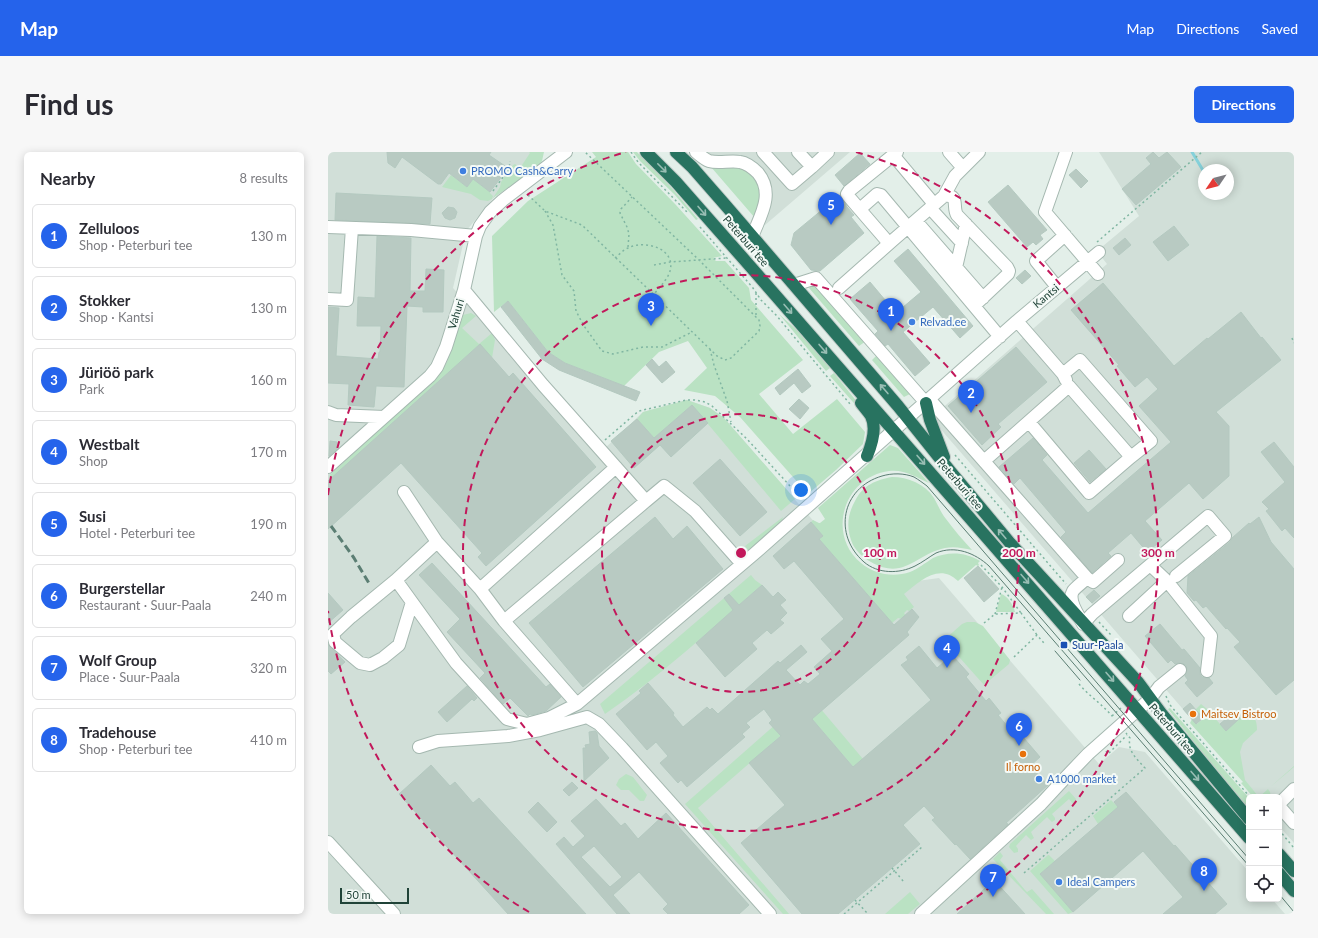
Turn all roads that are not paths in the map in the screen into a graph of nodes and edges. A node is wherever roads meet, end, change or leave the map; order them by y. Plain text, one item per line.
1 (646, 152) edge
2 (676, 152) edge
3 (688, 152) edge
4 (696, 152) edge
5 (763, 152) edge
6 (798, 152) edge
7 (828, 152) edge
8 (949, 152) edge
9 (979, 152) edge
10 (1066, 152) edge
11 (561, 153) edge
12 (895, 154) edge
13 (740, 157) edge
14 (692, 167) junction
15 (812, 167) junction
16 (963, 168) junction
17 (944, 196) junction
18 (932, 206) junction
19 (860, 209) junction
20 (912, 224) junction
21 (966, 224) junction
22 (328, 227) edge
23 (352, 228) junction
24 (1065, 235) junction
25 (476, 236) junction
26 (752, 237) junction
27 (892, 241) junction
28 (962, 243) junction
29 (1097, 248) road end
30 (1088, 262) junction
31 (956, 267) junction
32 (1098, 274) dead end
33 (953, 281) junction
34 (794, 285) junction
35 (1057, 287) junction
36 (839, 288) dead end
37 (464, 290) junction
38 (983, 298) junction
39 (328, 299) edge
40 (974, 306) junction
41 (1017, 321) junction
42 (1000, 337) junction
43 (837, 365) junction
44 (1063, 374) junction
45 (1069, 386) junction
46 (928, 402) junction
47 (328, 412) edge
48 (384, 417) junction
49 (909, 418) junction
50 (1029, 422) junction
51 (895, 431) junction
52 (867, 456) junction
53 (1131, 457) junction
54 (984, 461) junction
55 (328, 467) edge
56 (616, 467) junction
57 (950, 471) junction
58 (404, 492) dead end
59 (646, 501) junction
60 (437, 542) junction
61 (1118, 560) dead end
62 (742, 564) junction
63 (1150, 565) junction
64 (1088, 578) junction
65 (1172, 579) junction
66 (396, 580) junction
67 (480, 589) junction
68 (412, 602) junction
69 (1129, 616) dead end
70 (504, 621) junction
71 (1083, 624) junction
72 (1180, 670) dead end
73 (1207, 671) dead end
74 (1150, 699) junction
75 (576, 704) junction
76 (1138, 710) junction
77 (419, 746) dead end
78 (1293, 793) edge
79 (1282, 802) edge
80 (1282, 809) edge
81 (1246, 815) edge
82 (1294, 823) edge
83 (1246, 835) edge
84 (328, 842) edge
85 (1282, 857) edge
86 (1294, 871) edge
87 (1282, 877) edge
88 (1294, 891) edge
89 (394, 914) edge
90 (770, 914) edge
91 (921, 914) edge

1 -> 43 highway, Peterburi tee
2 - 14 highway, Peterburi tee
3 - 14 street
4 - 13 street
5 - 15 street
6 - 15 street
7 - 15 street
8 - 16 street
9 - 16 street
10 - 24 street
11 - 25 street, Vahuri
12 - 18 street
12 - 19 street
13 - 26 street
14 - 26 highway, Peterburi tee
16 - 17 street
17 - 18 street
17 - 21 street
18 - 20 street
18 - 28 street
19 - 20 street
19 - 27 street
20 - 27 street
20 - 31 street
20 - 33 street
21 - 28 street
21 - 38 street
22 - 23 street
23 - 25 street
23 - 39 street
24 - 30 street
24 - 35 street
25 - 37 street, Vahuri
26 - 34 highway, Peterburi tee
27 - 36 street
28 - 31 street
29 - 30 street, Kantsi
30 - 32 street
30 - 35 street, Kantsi
31 - 33 street
31 - 38 street
33 - 40 street
34 - 46 street
49 -> 34 highway, Peterburi tee
35 - 41 street, Kantsi
37 - 48 street, Vahuri
37 - 56 street
38 - 40 street
40 - 42 street
41 - 42 street, Kantsi
41 - 44 street
42 - 46 street, Kantsi
43 - 51 highway, Peterburi tee
43 - 52 highway
44 - 45 street
44 - 53 street
45 - 50 street
45 - 53 street
46 - 49 street, Kantsi
46 - 54 street
46 - 57 highway
47 - 48 street
48 - 55 street, Vahuri
49 - 51 street, Kantsi
49 - 57 highway, Peterburi tee
50 - 53 street
50 - 54 street
51 - 52 street, Kantsi
51 -> 76 highway, Peterburi tee
52 - 62 street, Kantsi
54 - 64 street
56 - 59 street
56 - 67 street
71 -> 57 highway, Peterburi tee
58 - 60 street
59 - 62 street
59 - 70 street
60 - 66 street
60 - 67 street
61 - 64 street
62 - 75 street, Kantsi
63 - 65 street
63 - 65 street
63 - 71 street
64 - 71 street
65 - 69 street
65 - 73 street
66 - 68 street, Kantsi
66 - 68 street
67 - 70 street
68 - 75 street, Kantsi
70 - 75 street
71 - 74 highway, Peterburi tee
72 - 74 street
74 - 76 street
74 - 81 highway, Peterburi tee
76 -> 83 highway, Peterburi tee
76 - 91 street
77 - 90 street
78 - 79 street
80 - 82 street
84 - 89 street
85 - 86 highway
87 - 88 highway

